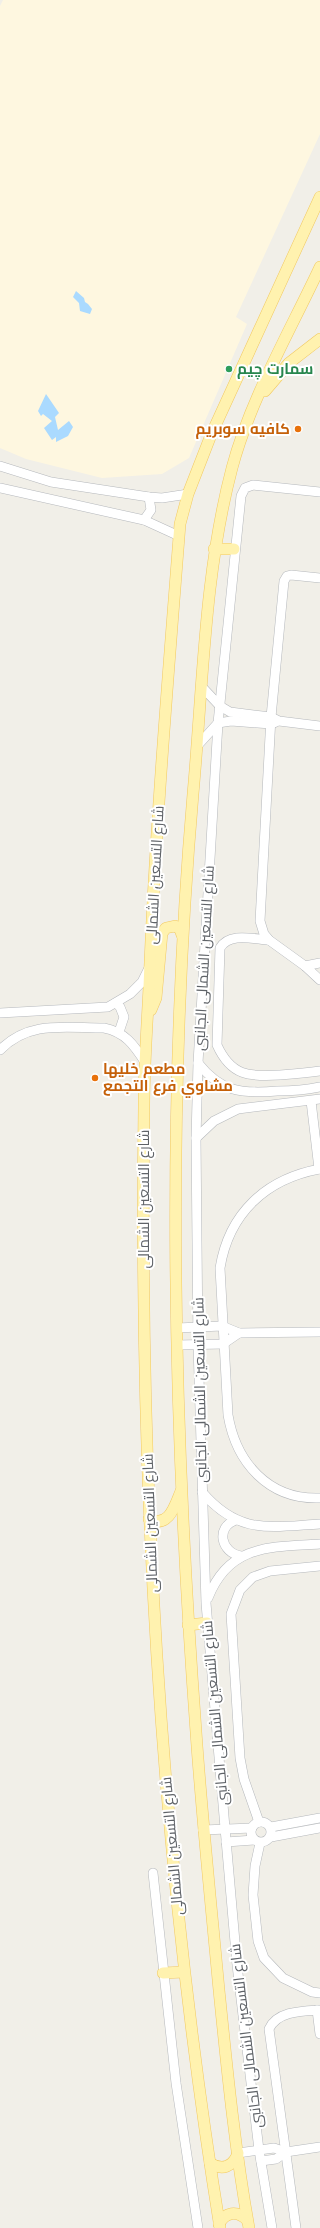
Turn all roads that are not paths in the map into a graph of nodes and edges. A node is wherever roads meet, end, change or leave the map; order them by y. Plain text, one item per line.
1 (320, 197) edge
2 (320, 267) edge
3 (320, 339) edge
4 (257, 400) junction
5 (0, 466) edge
6 (1, 489) edge
7 (320, 492) edge
8 (188, 494) junction
9 (149, 497) junction
10 (144, 520) junction
11 (179, 536) junction
12 (214, 549) junction
13 (234, 549) junction
14 (320, 578) edge
15 (202, 687) junction
16 (220, 706) junction
17 (274, 721) junction
18 (218, 723) junction
19 (320, 726) edge
20 (198, 745) junction
21 (182, 936) junction
22 (269, 940) junction
23 (320, 963) edge
24 (305, 966) junction
25 (150, 967) junction
26 (320, 980) edge
27 (116, 1003) junction
28 (0, 1013) edge
29 (147, 1015) junction
30 (118, 1032) junction
31 (0, 1050) edge
32 (145, 1062) junction
33 (198, 1063) junction
34 (320, 1071) edge
35 (320, 1087) edge
36 (250, 1093) junction
37 (316, 1100) edge
38 (250, 1107) junction
39 (196, 1138) junction
40 (320, 1169) edge
41 (222, 1326) junction
42 (197, 1327) junction
43 (177, 1328) junction
44 (320, 1332) edge
45 (239, 1333) junction
46 (224, 1344) junction
47 (177, 1345) junction
48 (198, 1345) junction
49 (183, 1488) junction
50 (202, 1492) junction
51 (320, 1498) edge
52 (149, 1519) junction
53 (236, 1520) junction
54 (320, 1524) edge
55 (320, 1544) edge
56 (242, 1556) junction
57 (320, 1566) edge
58 (206, 1603) junction
59 (208, 1623) junction
60 (188, 1625) junction
61 (320, 1818) edge
62 (259, 1822) junction
63 (271, 1827) junction
64 (225, 1828) junction
65 (252, 1828) junction
66 (320, 1828) edge
67 (203, 1830) junction
68 (271, 1837) junction
69 (226, 1842) junction
70 (257, 1842) junction
71 (153, 1873) dead end
72 (184, 1972) junction
73 (163, 1973) junction
74 (320, 1993) edge
75 (318, 2010) edge
76 (320, 2034) edge
77 (320, 2147) edge
78 (259, 2150) junction
79 (286, 2152) junction
80 (238, 2153) junction
81 (261, 2161) junction
82 (210, 2163) junction
83 (248, 2224) edge
84 (220, 2226) edge
85 (198, 2228) edge
86 (272, 2228) edge
87 (296, 2228) edge

1 - 8 main road, شارع التسعين الشمالى
2 - 4 main road, شارع التسعين الشمالى
3 - 4 main road
4 - 12 main road, شارع التسعين الشمالى
5 - 9 street
6 - 10 street
7 - 13 street, شارع التسعين الشمالى الجانبى
8 - 9 street
8 - 11 main road, شارع التسعين الشمالى
9 - 10 street
10 - 11 street
11 - 25 main road, شارع التسعين الشمالى
12 - 13 main road
12 - 15 main road, شارع التسعين الشمالى
13 - 16 street, شارع التسعين الشمالى الجانبى
14 - 17 street
15 - 16 street
15 - 20 main road, شارع التسعين الشمالى
16 - 17 street
16 - 18 street, شارع التسعين الشمالى الجانبى
17 - 18 street
17 - 19 street
17 - 22 street
18 - 20 street
18 - 33 street, شارع التسعين الشمالى الجانبى
20 - 21 main road, شارع التسعين الشمالى
21 - 29 main road
21 - 43 main road, شارع التسعين الشمالى
22 - 24 street
22 - 34 street
23 - 24 street
24 - 26 street
25 - 27 street
25 - 29 main road, شارع التسعين الشمالى
27 - 28 street
27 - 30 street
29 - 32 main road, شارع التسعين الشمالى
30 - 31 street
30 - 32 street
32 - 52 main road, شارع التسعين الشمالى
33 - 36 street
33 - 39 street, شارع التسعين الشمالى الجانبى
35 - 36 street
36 - 38 street
37 - 38 street
37 - 40 street
38 - 39 street
39 - 42 street, شارع التسعين الشمالى الجانبى
40 - 41 street
41 - 42 street
41 - 45 street
41 - 46 street
42 - 43 street
42 - 48 street, شارع التسعين الشمالى الجانبى
43 - 47 main road, شارع التسعين الشمالى
44 - 45 street
45 - 46 street
46 - 48 street
46 - 51 street
47 - 48 street
47 - 49 main road, شارع التسعين الشمالى
48 - 50 street, شارع التسعين الشمالى الجانبى
49 - 52 main road
49 - 60 main road, شارع التسعين الشمالى
50 - 53 street
50 - 58 street, شارع التسعين الشمالى الجانبى
52 - 72 main road, شارع التسعين الشمالى
53 - 54 street
53 - 56 street
55 - 56 street
56 - 58 street
57 - 62 street
58 - 59 street, شارع التسعين الشمالى الجانبى
59 - 60 main road
59 - 64 street, شارع التسعين الشمالى الجانبى
60 - 67 main road, شارع التسعين الشمالى
61 - 63 street
62 - 63 street
62 - 65 street
63 - 68 street
64 - 65 street
64 - 67 street
64 - 69 street, شارع التسعين الشمالى الجانبى
65 - 70 street
66 - 68 street
67 - 80 main road, شارع التسعين الشمالى
68 - 70 street
69 - 70 street
69 - 78 street, شارع التسعين الشمالى الجانبى
70 - 74 street
71 - 73 street
72 - 73 main road
72 - 82 main road, شارع التسعين الشمالى
73 - 85 street
75 - 76 street
75 - 79 street
77 - 79 street
78 - 79 street
78 - 80 street
78 - 81 street, شارع التسعين الشمالى الجانبى
79 - 81 street
79 - 87 street
80 - 82 main road
80 - 83 main road, شارع التسعين الشمالى
81 - 86 street, شارع التسعين الشمالى الجانبى
82 - 84 main road, شارع التسعين الشمالى
83 - 84 main road

